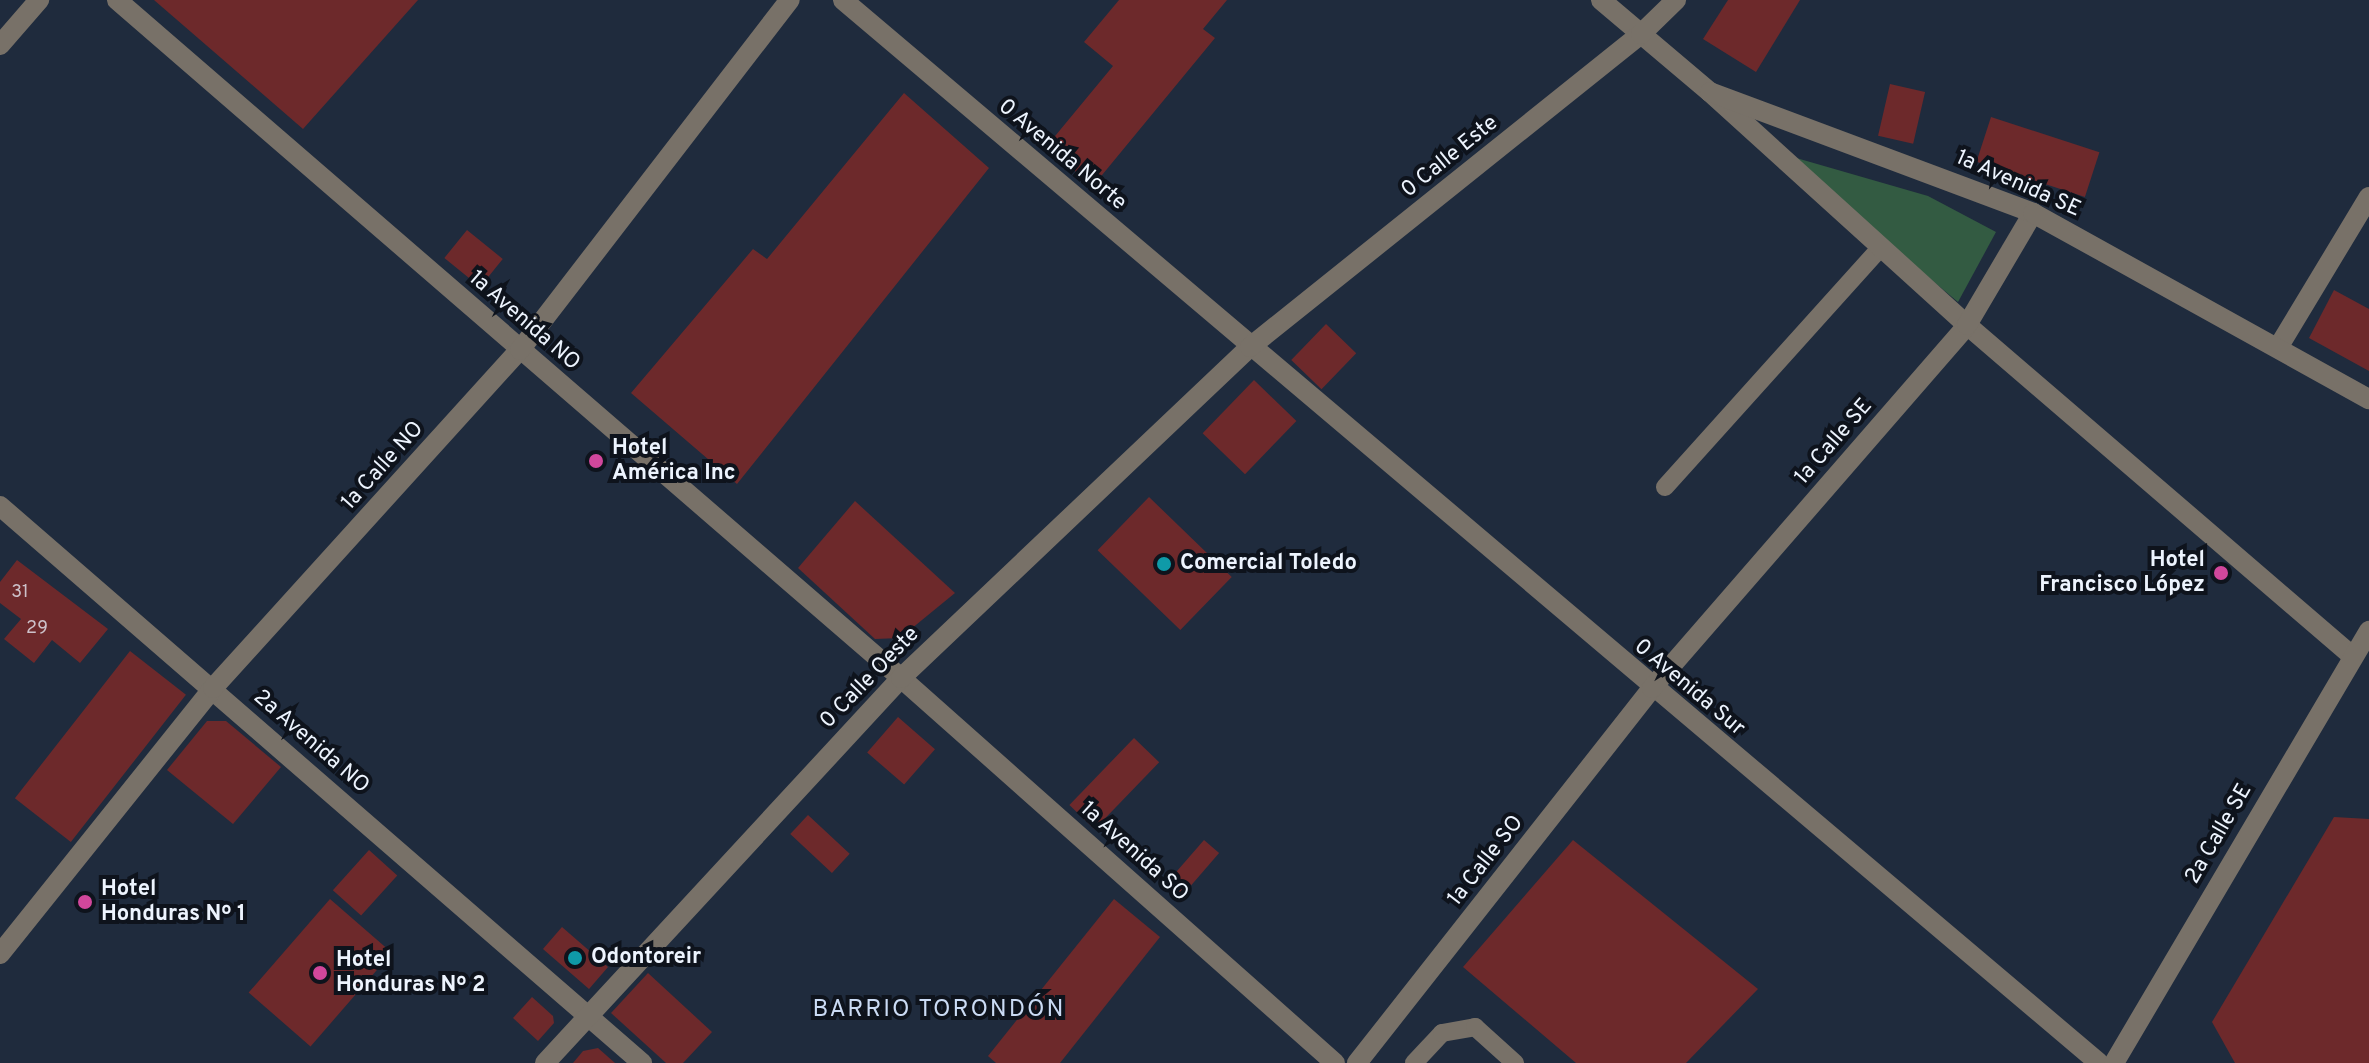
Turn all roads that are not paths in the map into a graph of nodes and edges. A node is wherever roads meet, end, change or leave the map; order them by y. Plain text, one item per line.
1 (39, 0) edge
2 (117, 0) edge
3 (790, 0) edge
4 (843, 0) edge
5 (1601, 0) edge
6 (1676, 0) edge
7 (1641, 34) junction
8 (0, 45) edge
9 (1710, 92) junction
10 (2369, 197) edge
11 (2033, 213) junction
12 (1881, 247) junction
13 (1967, 325) junction
14 (2279, 346) junction
15 (1250, 347) junction
16 (520, 350) junction
17 (2369, 399) edge
18 (1665, 487) dead end
19 (0, 506) edge
20 (2369, 631) edge
21 (2351, 655) junction
22 (901, 678) junction
23 (213, 688) junction
24 (1652, 688) junction
25 (0, 954) edge
26 (588, 1016) junction
27 (545, 1063) edge
28 (642, 1063) edge
29 (1335, 1063) edge
30 (1357, 1063) edge
31 (1414, 1063) edge
32 (1515, 1063) edge
33 (2099, 1063) edge
34 (2114, 1063) edge

1 - 8 street
2 - 16 street, 1a Avenida NO
3 - 16 street, 1a Calle NO
4 - 15 street, 0 Avenida Norte
5 - 7 street, 1a Avenida SE
6 - 7 street, 0 Calle Este
7 - 9 street, 1a Avenida SE
7 - 15 street, 0 Calle Este
9 - 11 street, 1a Avenida SE
9 - 12 street
10 - 14 street
11 - 13 street, 1a Calle SE
11 - 14 street, 1a Avenida SE
12 - 13 street
12 - 18 lane
13 - 21 street
13 - 24 street, 1a Calle SE
14 - 17 street, 1a Avenida SE
15 - 22 street, 0 Calle Oeste
15 - 24 street, 0 Avenida Sur
16 - 22 street, 1a Avenida NO
16 - 23 street, 1a Calle NO
19 - 23 street, 2a Avenida NO
20 - 21 street, 2a Calle SE
21 - 34 street, 2a Calle SE
22 - 26 street, 0 Calle Oeste
22 - 29 street, 1a Avenida SO
23 - 25 street, 1a Calle NO
23 - 26 street, 2a Avenida NO
24 - 30 street, 1a Calle SO
24 - 33 street, 0 Avenida Sur
26 - 27 street, 0 Calle Oeste
26 - 28 street, 2a Avenida NO
31 - 32 lane

